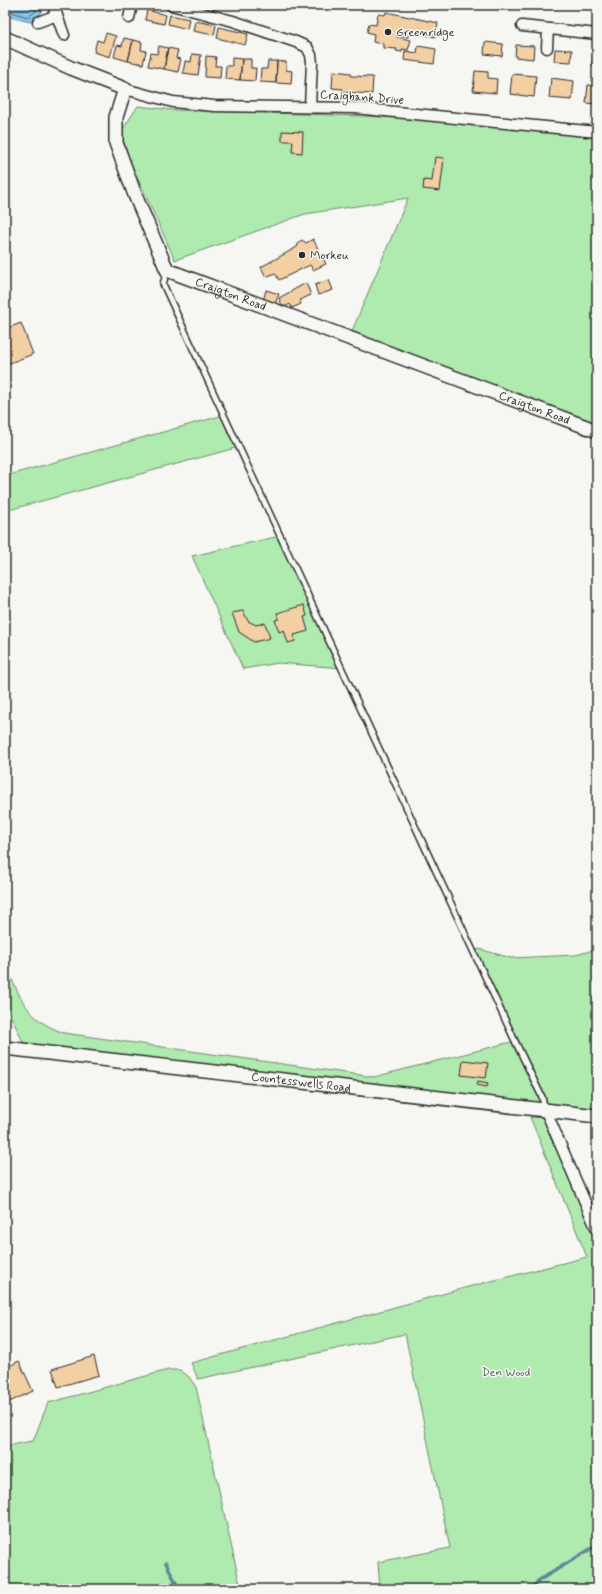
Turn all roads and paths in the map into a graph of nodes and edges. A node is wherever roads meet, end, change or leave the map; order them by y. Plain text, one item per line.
1 (52, 5) edge
2 (132, 5) edge
3 (171, 5) edge
4 (57, 15) junction
5 (129, 18) dead end
6 (38, 22) dead end
7 (522, 26) dead end
8 (548, 29) junction
9 (597, 34) edge
10 (64, 35) dead end
11 (5, 38) edge
12 (547, 48) dead end
13 (125, 90) junction
14 (310, 106) junction
15 (597, 132) edge
16 (167, 270) junction
17 (597, 431) edge
18 (5, 1048) edge
19 (546, 1111) junction
20 (597, 1116) edge
21 (597, 1230) edge

1 - 4 street
2 - 5 street
3 - 14 street
4 - 6 street
4 - 10 street
7 - 8 street
8 - 9 street
8 - 12 street
11 - 13 street
13 - 14 street, Craigbank Drive
13 - 16 street
14 - 15 street, Craigbank Drive
16 - 17 street, Craigton Road
16 - 19 lane
18 - 19 street, Countesswells Road
19 - 20 street, Countesswells Road
19 - 21 street

